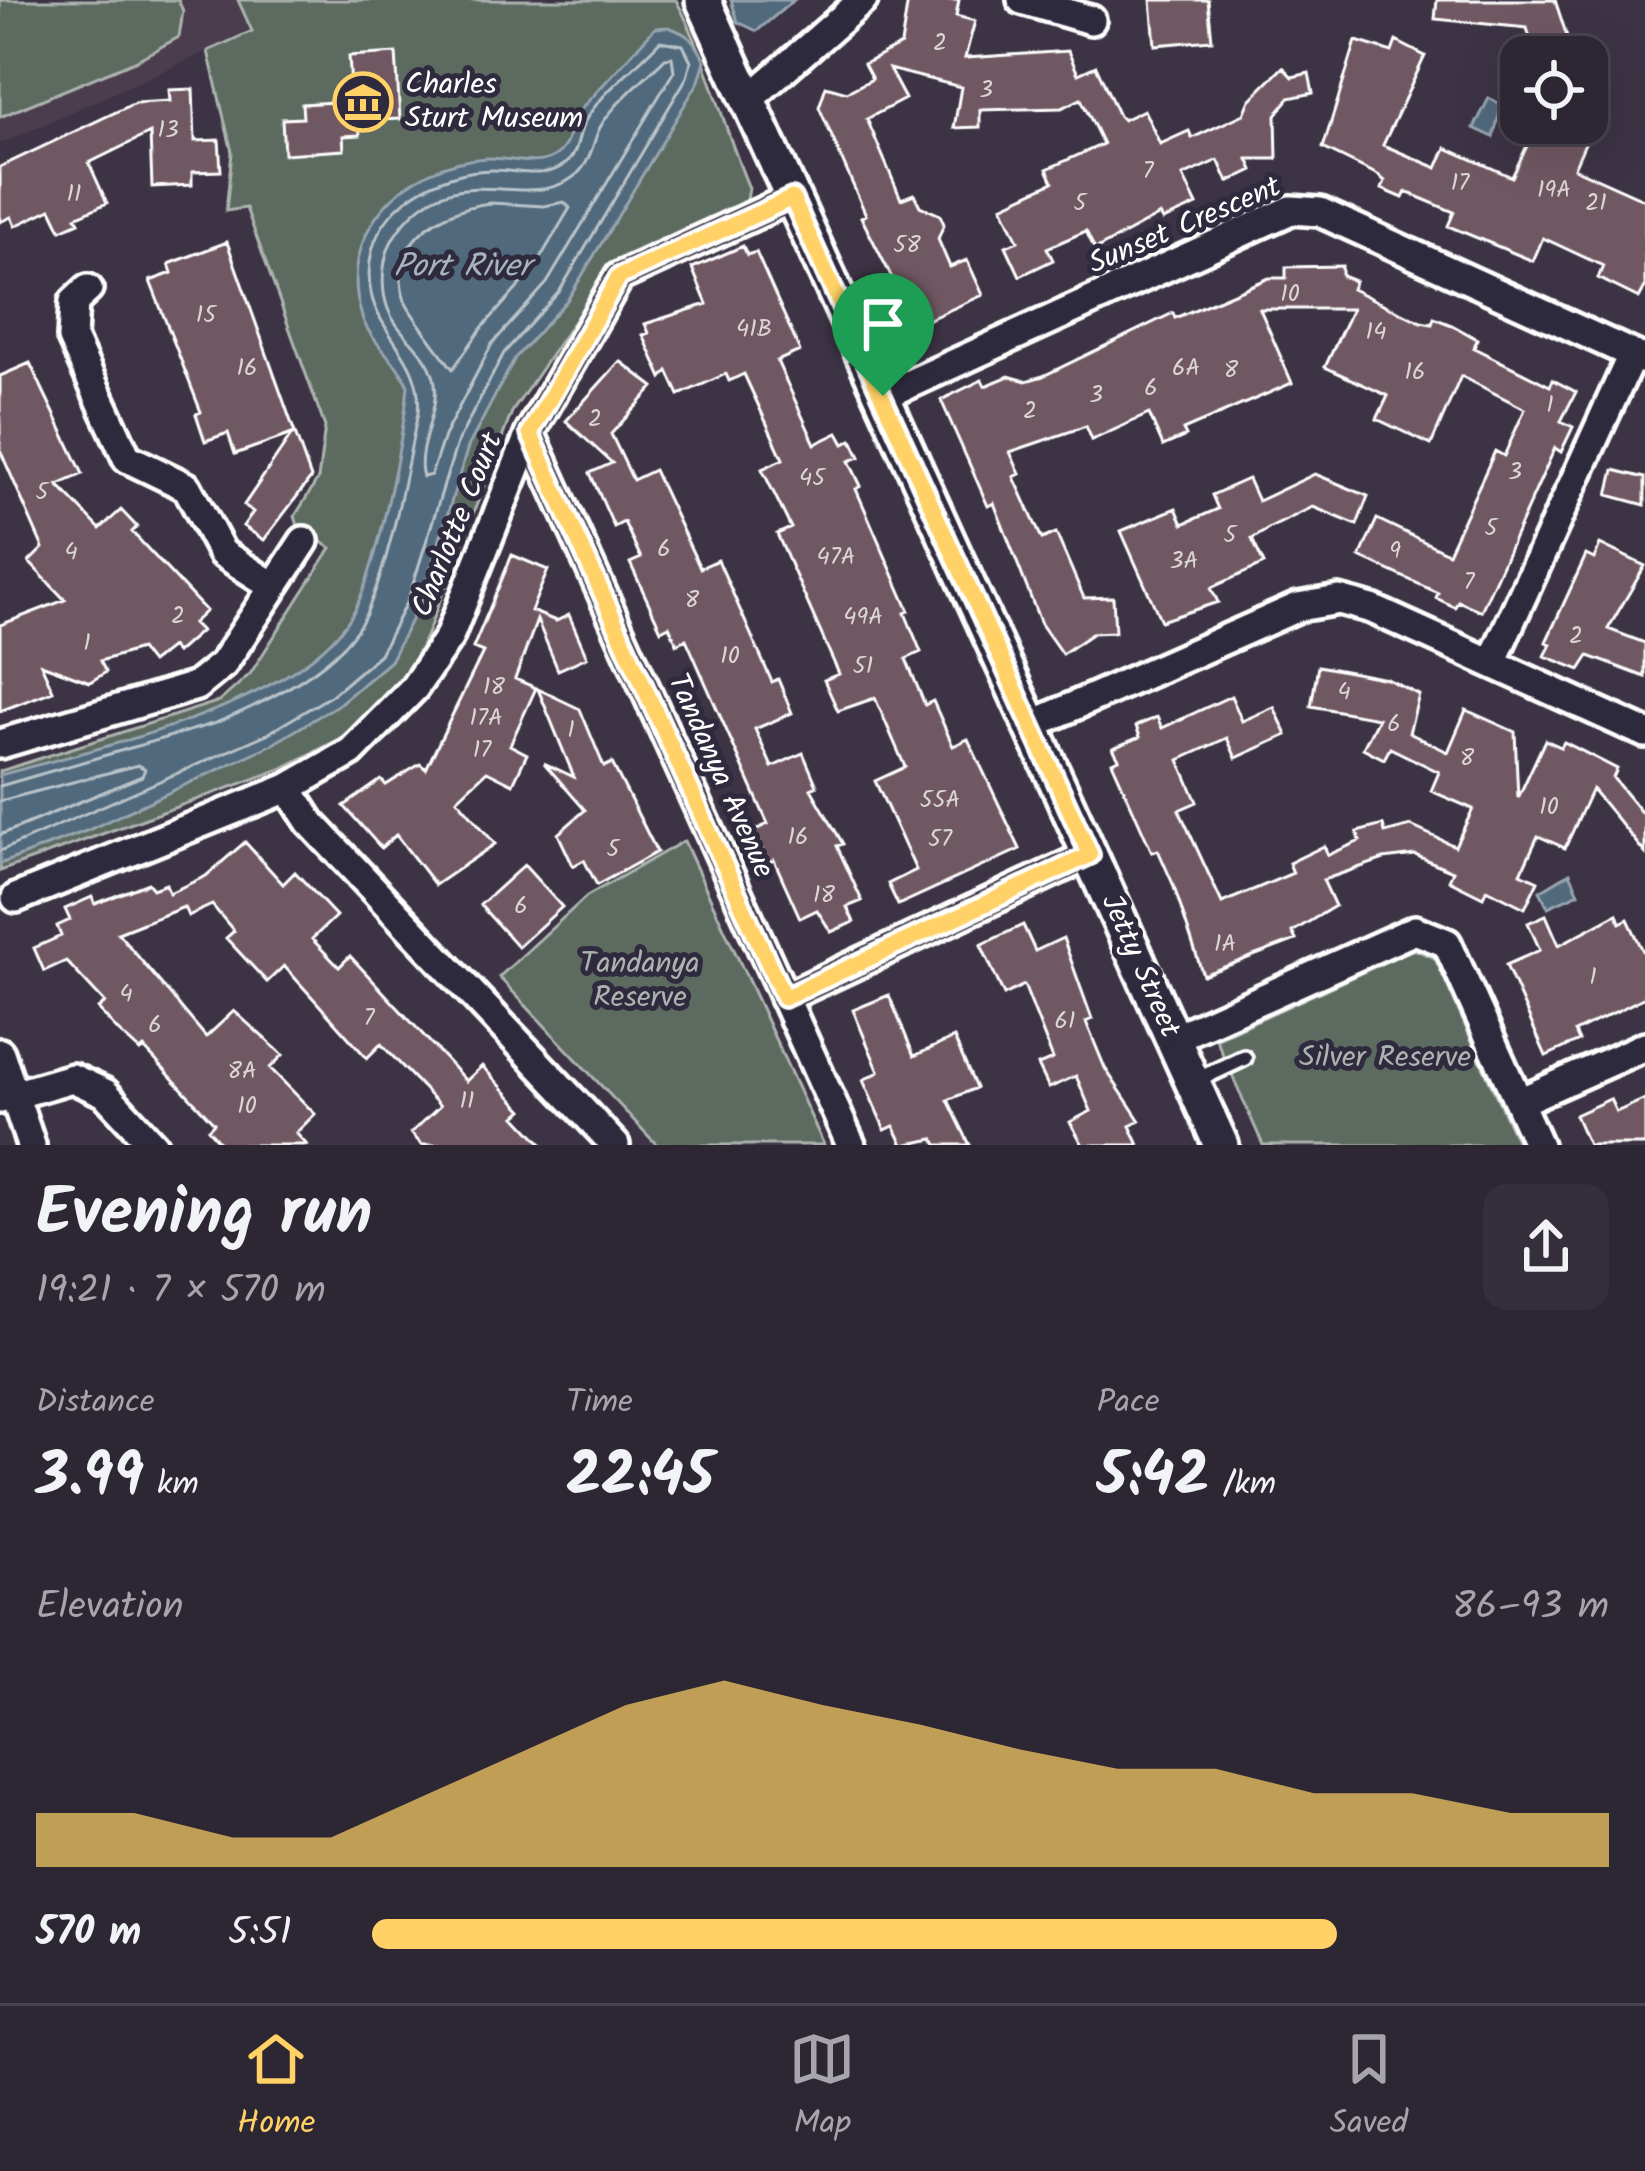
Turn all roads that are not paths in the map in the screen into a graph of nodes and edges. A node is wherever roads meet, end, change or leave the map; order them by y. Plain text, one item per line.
1 (704, 0) edge
2 (863, 0) edge
3 (1022, 0) edge
4 (1091, 20) dead end
5 (748, 100) junction
6 (792, 198) junction
7 (88, 289) dead end
8 (1638, 357) edge
9 (883, 396) junction
10 (530, 433) junction
11 (304, 541) dead end
12 (273, 586) junction
13 (1492, 660) junction
14 (1030, 725) junction
15 (1645, 733) edge
16 (0, 744) edge
17 (288, 788) junction
18 (1090, 855) junction
19 (16, 898) dead end
20 (784, 998) junction
21 (1172, 1039) junction
22 (1645, 1046) edge
23 (0, 1053) edge
24 (1244, 1058) dead end
25 (1193, 1082) junction
26 (7, 1096) edge
27 (1519, 1102) junction
28 (31, 1145) edge
29 (153, 1145) edge
30 (614, 1145) edge
31 (850, 1145) edge
32 (1221, 1145) edge
33 (1538, 1145) edge

1 - 5 street, Jetty Street
2 - 5 street
3 - 4 street
5 - 6 street, Jetty Street
6 - 9 street, Jetty Street
6 - 10 street, Charlotte Court
7 - 12 street
8 - 9 street, Sunset Crescent
8 - 13 street
9 - 14 street, Jetty Street
10 - 17 street, Charlotte Court
10 - 20 street, Tandanya Avenue
11 - 12 street
12 - 16 street
13 - 14 street
13 - 15 street
14 - 18 street, Jetty Street
17 - 19 street, Charlotte Court
17 - 30 street
18 - 20 street
18 - 21 street, Jetty Street
20 - 31 street, Tandanya Avenue
21 - 25 street, Jetty Street
21 - 27 street
22 - 27 street
23 - 26 street
24 - 25 lane
25 - 32 street, Jetty Street
26 - 28 street
26 - 29 street
27 - 33 street

